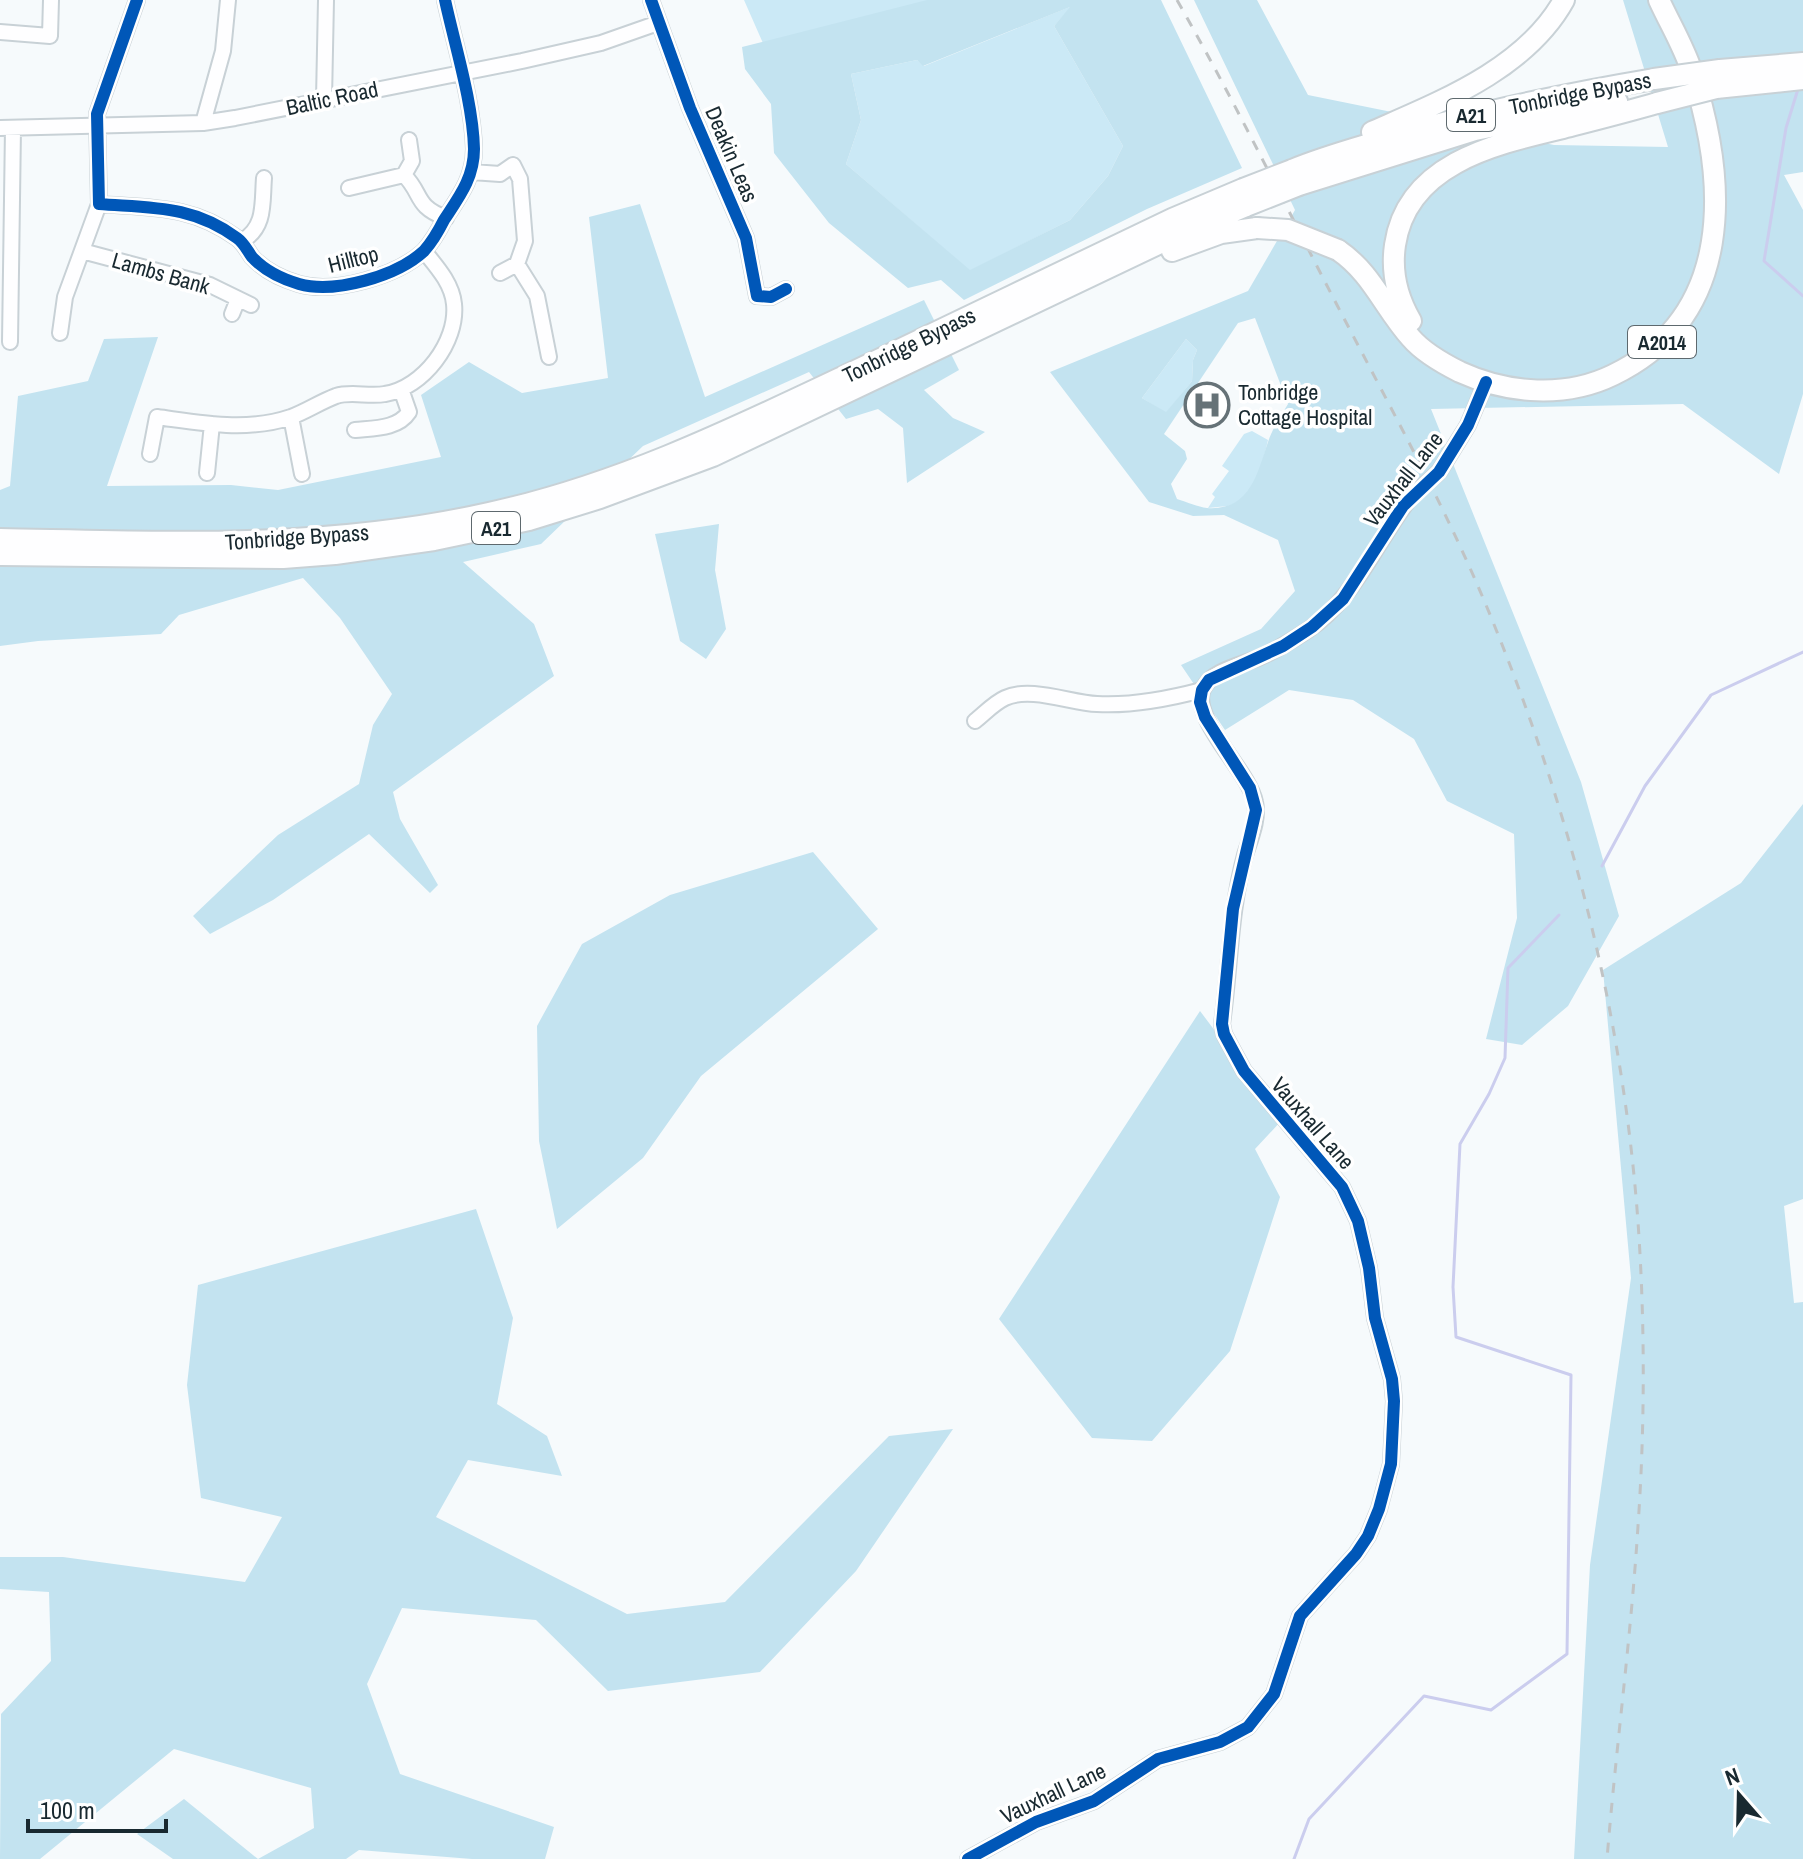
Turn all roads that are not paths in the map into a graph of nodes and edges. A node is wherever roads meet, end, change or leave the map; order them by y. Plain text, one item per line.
1 (51, 0) edge
2 (137, 0) edge
3 (228, 0) edge
4 (326, 0) edge
5 (445, 0) edge
6 (651, 0) edge
7 (1564, 0) edge
8 (1659, 0) edge
9 (658, 23) junction
10 (0, 32) edge
11 (1803, 63) edge
12 (460, 72) junction
13 (1803, 79) edge
14 (1720, 82) junction
15 (1656, 92) junction
16 (324, 99) junction
17 (203, 123) junction
18 (95, 125) junction
19 (6, 128) edge
20 (409, 140) dead end
21 (472, 172) junction
22 (1296, 174) junction
23 (404, 175) junction
24 (264, 178) dead end
25 (349, 188) dead end
26 (1244, 197) junction
27 (99, 204) junction
28 (446, 227) junction
29 (242, 241) junction
30 (82, 251) junction
31 (424, 251) junction
32 (517, 264) junction
33 (500, 273) dead end
34 (786, 289) dead end
35 (757, 296) junction
36 (757, 312) dead end
37 (232, 314) dead end
38 (976, 331) junction
39 (60, 333) dead end
40 (10, 342) dead end
41 (549, 357) dead end
42 (1437, 357) junction
43 (1486, 382) junction
44 (401, 389) junction
45 (291, 417) junction
46 (212, 424) junction
47 (355, 430) dead end
48 (150, 454) dead end
49 (207, 473) dead end
50 (302, 474) dead end
51 (0, 539) edge
52 (0, 555) edge
53 (1202, 690) junction
54 (975, 721) dead end
55 (968, 1859) edge

1 - 10 street
2 - 18 street
3 - 17 street
4 - 16 street
5 - 12 street, Hilltop
6 - 9 street, Deakin Leas
7 - 22 highway
8 - 43 highway, A2014
9 - 12 street, Baltic Road
9 - 35 street, Deakin Leas
11 - 14 highway, Tonbridge Bypass / A21
12 - 16 street, Baltic Road
12 - 21 street, Hilltop
13 - 14 highway, Tonbridge Bypass / A21
14 - 15 highway, Tonbridge Bypass / A21, bridge
15 - 22 highway, Tonbridge Bypass / A21
15 - 42 highway
16 - 17 street, Baltic Road
17 - 18 street, Baltic Road
18 - 19 street, Baltic Road
18 - 27 street
19 - 40 street
20 - 23 street
21 - 28 street, Hilltop
21 - 32 street
22 - 26 highway, Tonbridge Bypass / A21, bridge
23 - 25 street
23 - 28 street
24 - 29 street
26 - 38 highway, Tonbridge Bypass / A21
26 - 51 highway, Tonbridge Bypass / A21
27 - 29 street, Hilltop
27 - 30 street
28 - 31 street, Hilltop
29 - 31 street, Hilltop
30 - 37 street, Lambs Bank
30 - 39 street
31 - 44 street
32 - 33 street
32 - 41 street
34 - 35 street
35 - 36 street, Deakin Leas
38 - 42 highway, bridge
38 - 52 highway, Tonbridge Bypass / A21
42 - 43 highway
43 - 53 street, Vauxhall Lane, bridge
44 - 45 street
44 - 47 street
45 - 46 street
45 - 50 street
46 - 48 street
46 - 49 street
53 - 54 street
53 - 55 street, Vauxhall Lane

